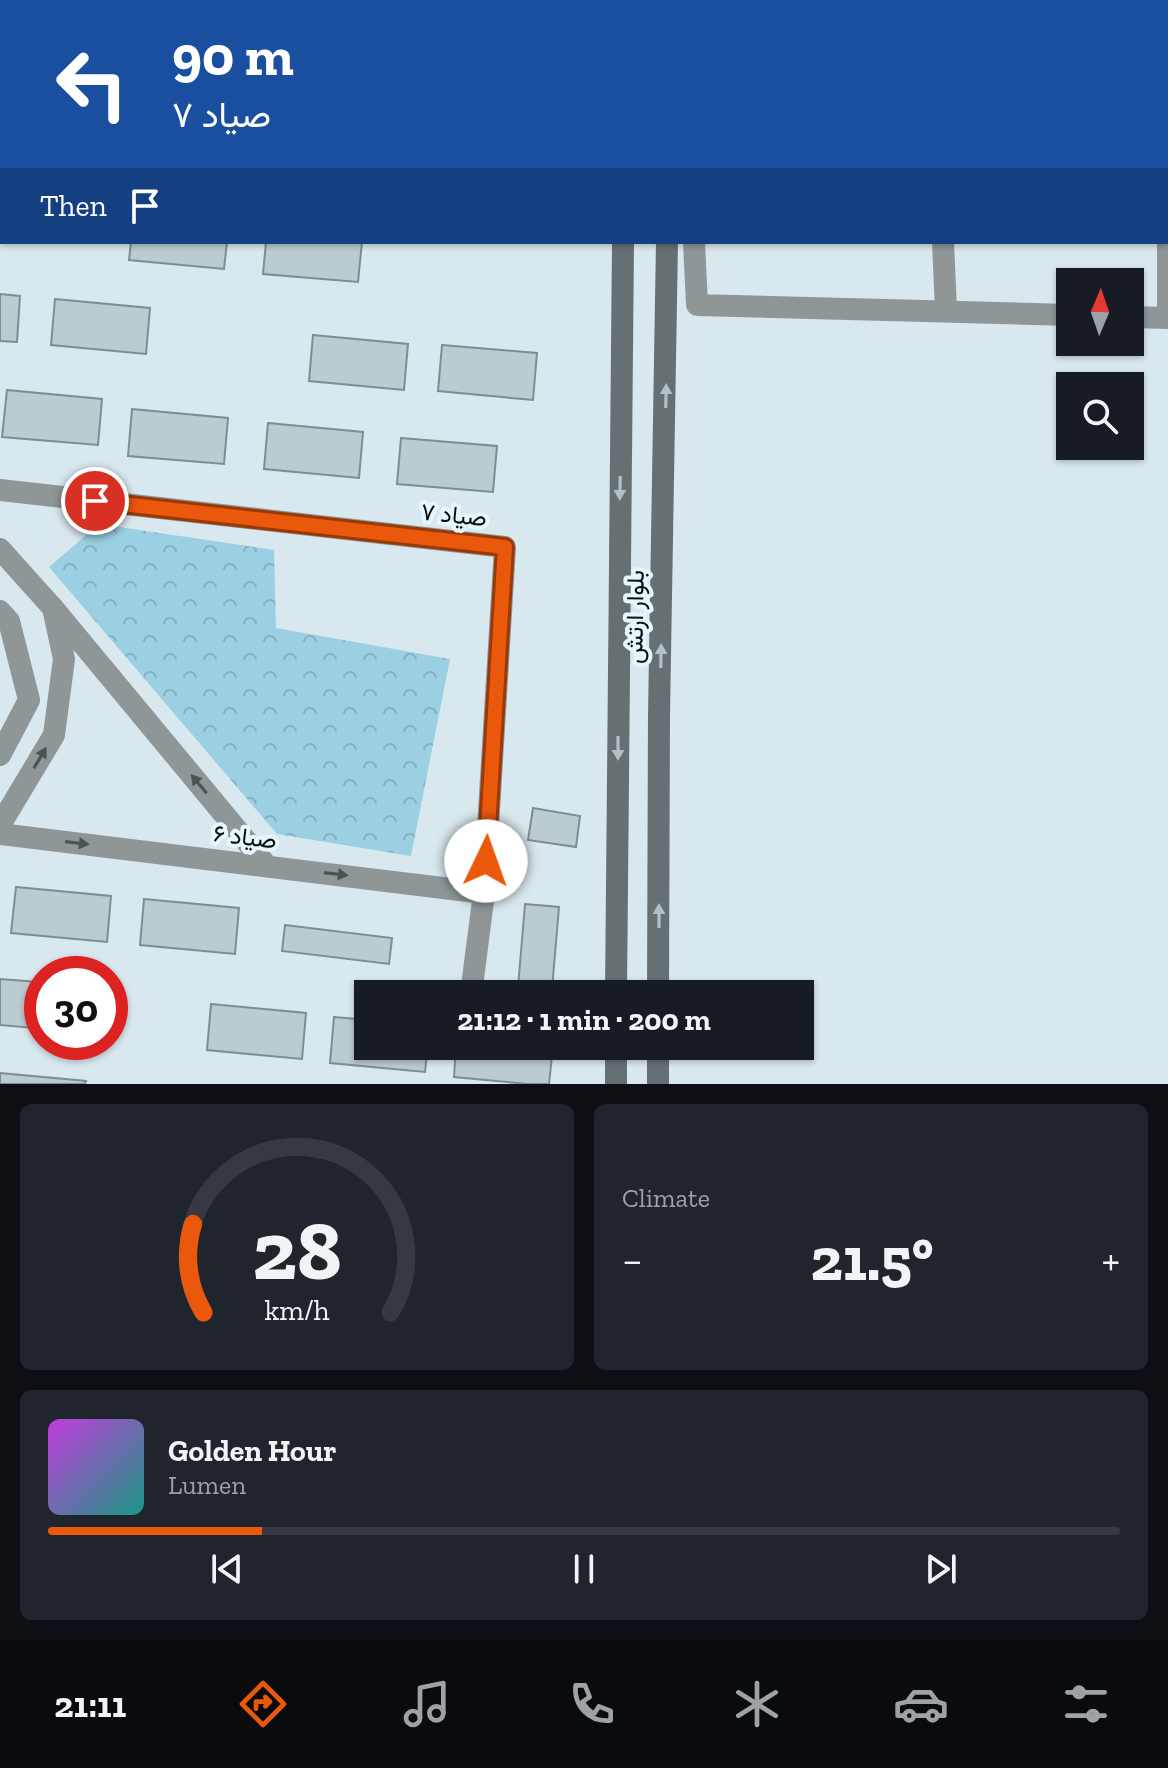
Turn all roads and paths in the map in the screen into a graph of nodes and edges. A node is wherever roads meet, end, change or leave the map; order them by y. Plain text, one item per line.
1 (623, 244) edge
2 (667, 244) edge
3 (694, 244) edge
4 (943, 244) edge
5 (1168, 244) edge
6 (946, 310) junction
7 (1056, 314) edge
8 (1144, 317) edge
9 (0, 490) edge
10 (0, 549) edge
11 (53, 608) junction
12 (0, 611) edge
13 (0, 755) edge
14 (0, 825) edge
15 (0, 834) edge
16 (267, 866) junction
17 (484, 893) junction
18 (473, 980) edge
19 (616, 980) edge
20 (658, 980) edge
21 (616, 1060) edge
22 (658, 1060) edge
23 (616, 1084) edge
24 (658, 1084) edge

1 -> 19 main road, بلوار ارتش
20 -> 2 main road, بلوار ارتش
3 - 6 street
4 - 6 street
5 - 8 street
6 - 7 street
9 - 17 street, صیاد ۷
10 - 11 street
14 -> 11 street
16 -> 11 street
12 - 13 street
15 -> 16 street, صیاد ۶
16 -> 17 street, صیاد ۶
17 - 18 street, صیاد ۷
21 - 23 main road
22 - 24 main road

